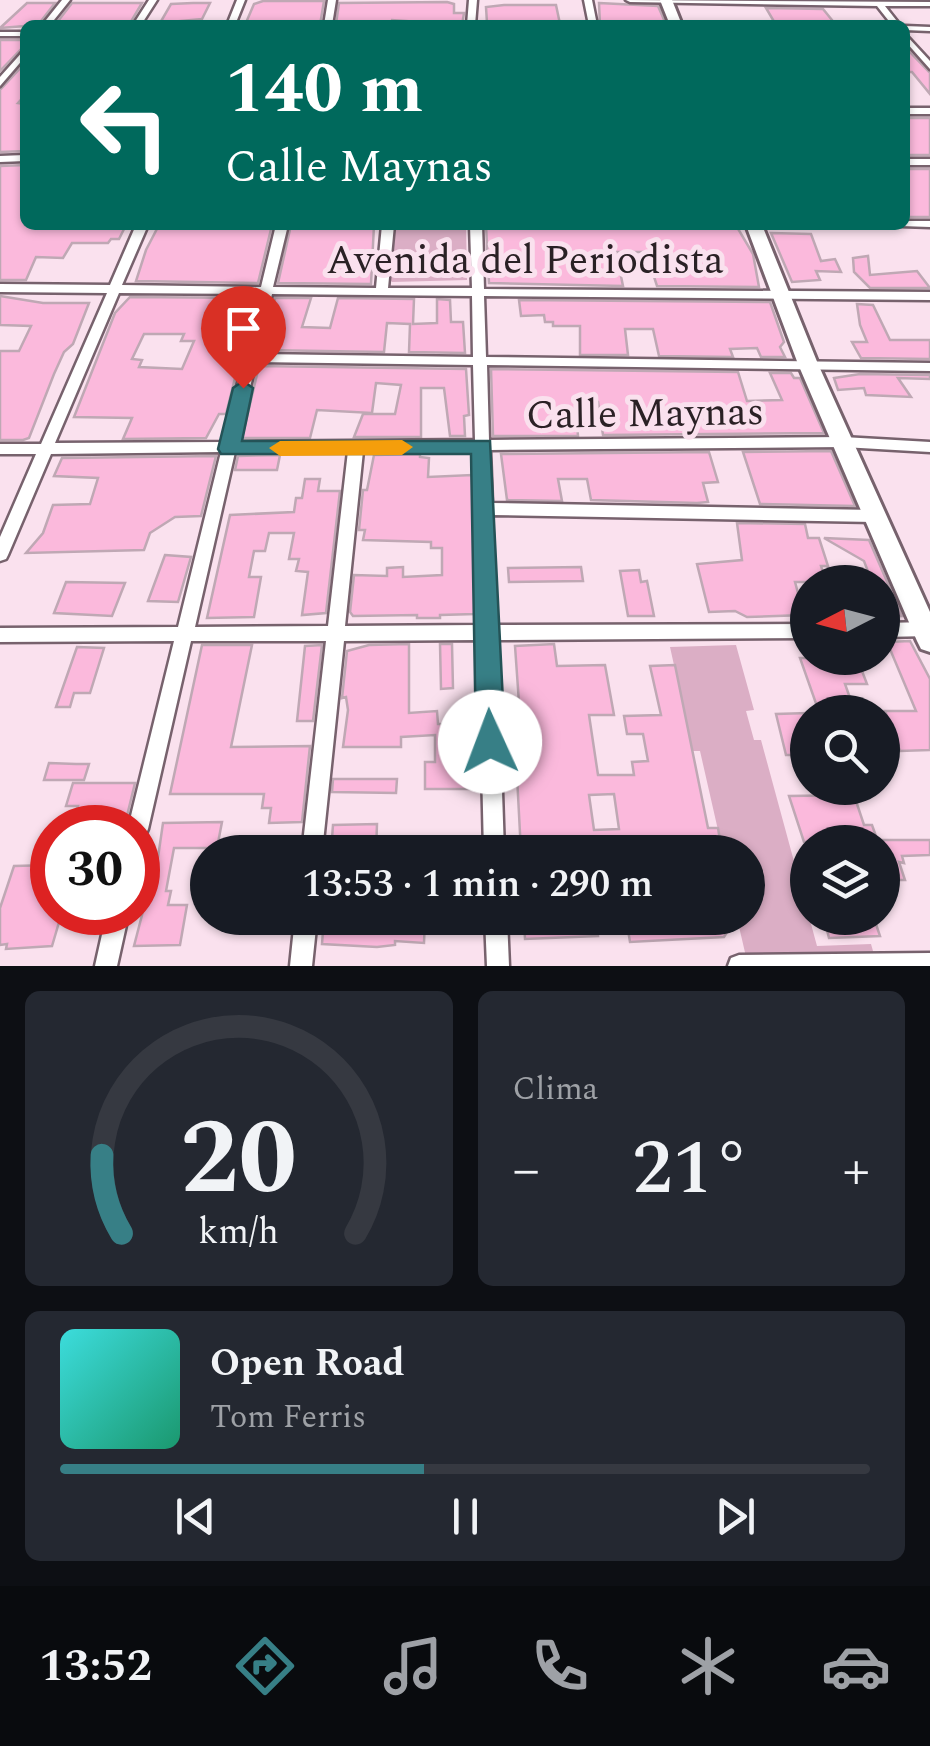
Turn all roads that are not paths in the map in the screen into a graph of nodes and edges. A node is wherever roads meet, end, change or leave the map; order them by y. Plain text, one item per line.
1 (66, 0) edge
2 (630, 0) edge
3 (666, 0) edge
4 (877, 0) edge
5 (930, 4) edge
6 (50, 20) edge
7 (892, 20) edge
8 (910, 39) edge
9 (930, 66) edge
10 (5, 70) edge
11 (0, 83) edge
12 (140, 230) edge
13 (281, 230) edge
14 (388, 230) edge
15 (476, 230) edge
16 (756, 230) edge
17 (0, 288) edge
18 (112, 290) junction
19 (266, 290) junction
20 (476, 290) junction
21 (382, 291) junction
22 (780, 294) junction
23 (930, 296) edge
24 (250, 358) junction
25 (479, 362) junction
26 (808, 364) junction
27 (930, 367) edge
28 (843, 442) junction
29 (482, 446) junction
30 (49, 448) junction
31 (356, 448) junction
32 (930, 448) edge
33 (229, 449) junction
34 (0, 450) edge
35 (484, 509) junction
36 (874, 516) junction
37 (0, 555) edge
38 (487, 631) junction
39 (790, 631) edge
40 (900, 631) edge
41 (334, 633) junction
42 (928, 633) edge
43 (0, 635) edge
44 (182, 635) junction
45 (143, 805) edge
46 (314, 835) edge
47 (493, 835) edge
48 (113, 935) edge
49 (304, 935) edge
50 (497, 935) edge
51 (930, 964) edge
52 (106, 966) edge
53 (301, 966) edge
54 (498, 966) edge
55 (739, 966) edge

1 - 6 street
2 - 3 street
3 - 4 street
4 - 5 street
4 - 7 street
8 - 9 street
10 - 11 street
12 - 18 street
13 - 19 street
14 - 21 street
15 - 20 street
16 - 22 main road
17 - 18 street, Avenida del Periodista
18 - 19 street, Avenida del Periodista
18 - 30 street
19 - 21 street, Avenida del Periodista
19 - 24 street
20 - 21 street, Avenida del Periodista
20 - 22 street, Avenida del Periodista
20 - 25 street
22 - 23 street, Avenida del Periodista
22 - 26 main road
24 - 25 street
24 - 33 street
25 - 26 street
25 - 29 street
26 - 27 street
26 - 28 main road
28 - 29 street, Calle Maynas
28 - 32 street, Calle Maynas
28 - 36 main road
29 - 31 street, Calle Maynas
29 - 35 street
30 - 33 street, Calle Maynas
30 - 34 street, Calle Maynas
30 - 37 street
31 - 33 street, Calle Maynas
31 - 41 street
33 - 44 street
35 - 36 street
35 - 38 street
36 - 42 main road
38 - 39 street
38 - 41 street
38 - 47 street
40 - 42 street
41 - 44 street
41 - 46 street
43 - 44 street
44 - 45 street
48 - 52 street
49 - 53 street
50 - 54 street
51 - 55 street

